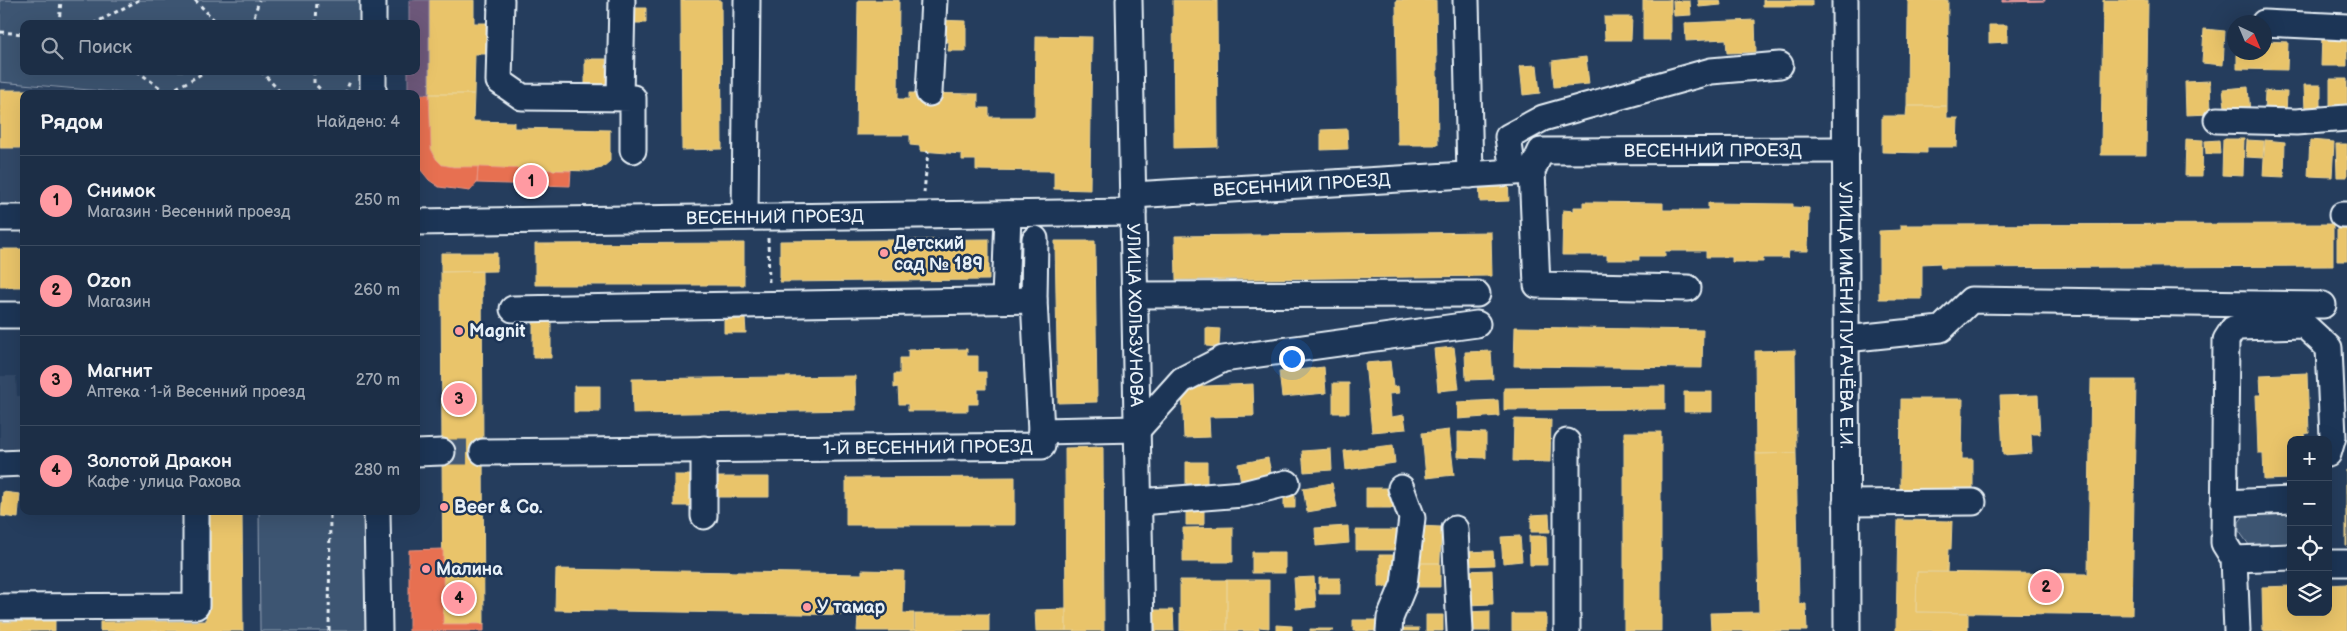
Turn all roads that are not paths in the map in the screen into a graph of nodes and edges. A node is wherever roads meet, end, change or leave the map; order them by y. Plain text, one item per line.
1 (373, 0) edge
2 (500, 0) edge
3 (622, 0) edge
4 (748, 0) edge
5 (934, 0) edge
6 (1129, 0) edge
7 (1466, 0) edge
8 (1846, 0) edge
9 (373, 20) edge
10 (2272, 23) edge
11 (2347, 27) edge
12 (1780, 65) dead end
13 (373, 75) edge
14 (373, 90) edge
15 (929, 94) dead end
16 (620, 98) junction
17 (2347, 118) edge
18 (2216, 120) dead end
19 (633, 150) dead end
20 (1846, 150) junction
21 (1522, 172) junction
22 (1470, 175) junction
23 (1133, 204) junction
24 (1008, 214) junction
25 (756, 217) junction
26 (0, 218) edge
27 (20, 218) edge
28 (420, 222) edge
29 (1035, 239) dead end
30 (1688, 288) dead end
31 (1477, 294) dead end
32 (1135, 295) junction
33 (1005, 300) junction
34 (1034, 300) junction
35 (2323, 305) dead end
36 (513, 309) dead end
37 (0, 315) edge
38 (20, 315) edge
39 (1477, 324) dead end
40 (1846, 339) junction
41 (1138, 429) junction
42 (1041, 431) junction
43 (2332, 440) edge
44 (1567, 442) dead end
45 (704, 449) junction
46 (442, 452) tunnel mouth
47 (483, 452) tunnel mouth
48 (420, 453) edge
49 (20, 463) edge
50 (0, 464) edge
51 (1287, 483) dead end
52 (1401, 488) dead end
53 (2287, 500) edge
54 (1139, 502) junction
55 (1973, 502) dead end
56 (1846, 503) junction
57 (2224, 503) junction
58 (196, 515) edge
59 (377, 515) edge
60 (704, 516) dead end
61 (1456, 529) dead end
62 (2287, 557) edge
63 (2234, 560) junction
64 (2347, 563) edge
65 (2332, 564) edge
66 (2248, 589) dead end
67 (0, 607) edge
68 (378, 631) edge
69 (1141, 631) edge
70 (1390, 631) edge
71 (1460, 631) edge
72 (1567, 631) edge
73 (1847, 631) edge
74 (2237, 631) edge
75 (2249, 631) edge

1 - 9 street
2 - 16 street
3 - 16 street
4 - 25 street
5 - 15 street
6 - 23 street, УЛИЦА ХОЛЬЗУНОВА
7 - 22 street
8 - 20 street, УЛИЦА ИМЕНИ ПУГАЧЁВА Е.И.
10 - 11 street
12 - 21 street
13 - 14 street
16 - 19 street
17 - 18 street
20 - 21 street, ВЕСЕННИЙ ПРОЕЗД
20 - 40 street, УЛИЦА ИМЕНИ ПУГАЧЁВА Е.И.
21 - 22 street, ВЕСЕННИЙ ПРОЕЗД
21 - 30 street
22 - 23 street, ВЕСЕННИЙ ПРОЕЗД
23 - 24 street, ВЕСЕННИЙ ПРОЕЗД
23 - 32 street, УЛИЦА ХОЛЬЗУНОВА
24 - 25 street, ВЕСЕННИЙ ПРОЕЗД
24 - 33 street
25 - 28 street, ВЕСЕННИЙ ПРОЕЗД
26 - 27 street
29 - 34 street
31 - 32 street
32 - 41 street, УЛИЦА ХОЛЬЗУНОВА
33 - 34 street
33 - 36 street
34 - 42 street
35 - 40 street
37 - 38 street
39 - 41 street
40 - 56 street, УЛИЦА ИМЕНИ ПУГАЧЁВА Е.И.
41 - 42 street, 1-Й ВЕСЕННИЙ ПРОЕЗД
41 - 54 street, УЛИЦА ХОЛЬЗУНОВА
42 - 45 street, 1-Й ВЕСЕННИЙ ПРОЕЗД
43 - 57 street
44 - 72 street
45 - 47 street, 1-Й ВЕСЕННИЙ ПРОЕЗД
45 - 60 street
46 - 48 street
49 - 50 street
51 - 54 street
52 - 70 street
53 - 57 street
54 - 69 street, УЛИЦА ХОЛЬЗУНОВА
55 - 56 street
56 - 73 street, УЛИЦА ИМЕНИ ПУГАЧЁВА Е.И.
57 - 63 street
58 - 67 street
59 - 68 street
61 - 71 street
62 - 63 street
63 - 74 street
64 - 65 street
66 - 75 street

